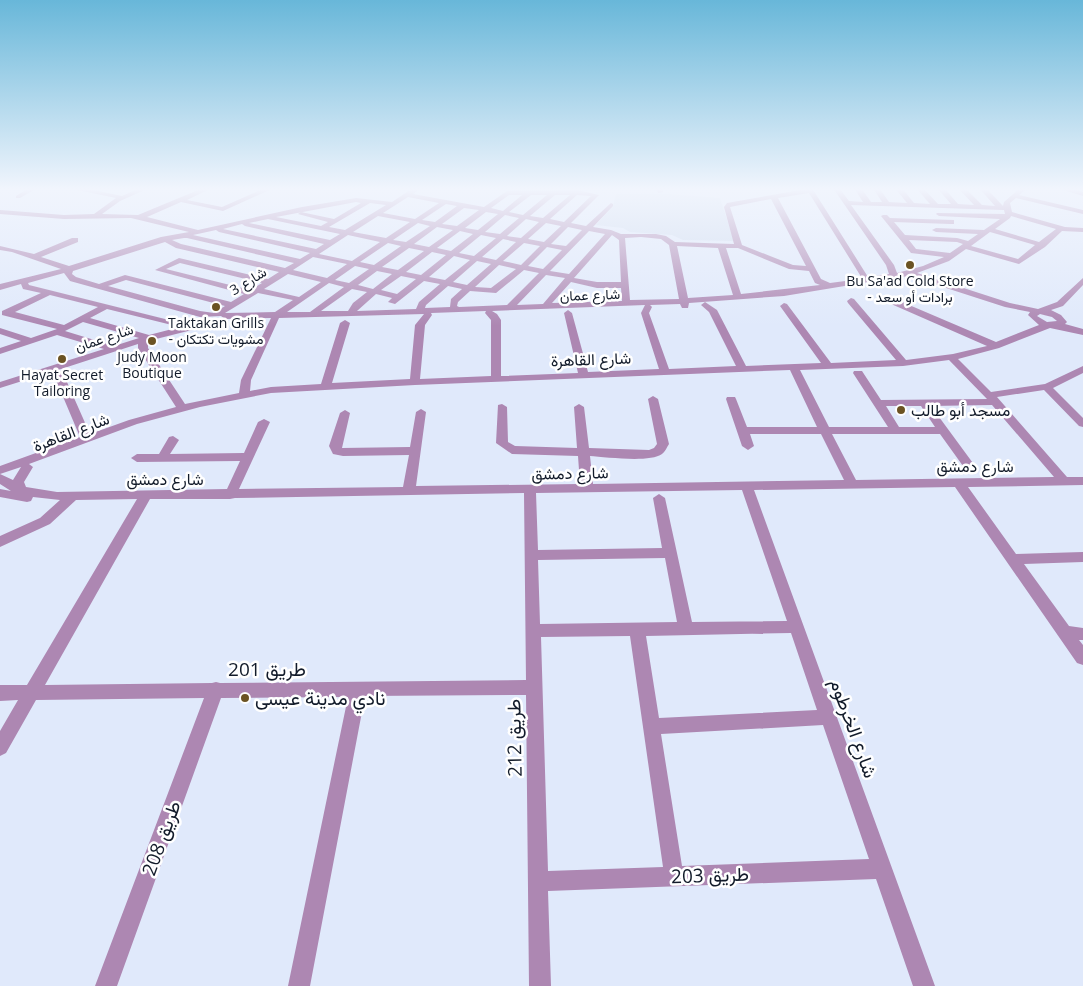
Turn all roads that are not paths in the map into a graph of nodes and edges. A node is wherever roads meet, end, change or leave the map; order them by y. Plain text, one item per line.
1 (186, 234) edge
2 (234, 234) edge
3 (288, 234) edge
4 (347, 234) joint
5 (396, 234) edge
6 (424, 234) edge
7 (451, 234) edge
8 (477, 234) edge
9 (490, 234) edge
10 (503, 234) edge
11 (531, 234) edge
12 (556, 234) edge
13 (582, 234) edge
14 (609, 234) edge
15 (616, 234) edge
16 (735, 234) edge
17 (793, 234) edge
18 (839, 234) edge
19 (868, 234) edge
20 (900, 234) edge
21 (953, 234) edge
22 (983, 234) edge
23 (1001, 234) edge
24 (1054, 234) edge
25 (182, 235) junction
26 (501, 236) junction
27 (621, 236) junction
28 (902, 237) junction
29 (75, 240) dead end
30 (164, 240) junction
31 (524, 240) junction
32 (958, 240) junction
33 (386, 241) junction
34 (332, 243) junction
35 (546, 244) junction
36 (673, 244) junction
37 (1042, 244) junction
38 (721, 245) junction
39 (966, 245) junction
40 (407, 246) junction
41 (739, 246) junction
42 (0, 248) edge
43 (568, 249) junction
44 (430, 250) junction
45 (316, 253) junction
46 (452, 254) junction
47 (951, 255) junction
48 (34, 257) junction
49 (475, 259) junction
50 (236, 260) junction
51 (302, 262) junction
52 (353, 263) junction
53 (498, 263) junction
54 (376, 268) junction
55 (522, 268) junction
56 (69, 269) junction
57 (811, 269) junction
58 (217, 270) junction
59 (286, 272) junction
60 (545, 272) junction
61 (399, 273) junction
62 (910, 275) junction
63 (422, 278) junction
64 (570, 278) junction
65 (867, 278) junction
66 (1083, 280) edge
67 (326, 281) junction
68 (24, 282) junction
69 (269, 282) junction
70 (447, 283) junction
71 (625, 285) junction
72 (816, 285) junction
73 (101, 286) junction
74 (350, 286) junction
75 (0, 287) edge
76 (470, 287) junction
77 (48, 292) junction
78 (254, 292) junction
79 (373, 292) junction
80 (138, 297) junction
81 (398, 298) junction
82 (738, 298) junction
83 (886, 298) dead end
84 (298, 299) junction
85 (851, 301) dead end
86 (626, 303) junction
87 (684, 304) junction
88 (1060, 304) junction
89 (233, 305) junction
90 (705, 305) junction
91 (547, 306) junction
92 (784, 306) dead end
93 (111, 307) junction
94 (510, 307) junction
95 (648, 307) junction
96 (457, 310) junction
97 (568, 312) dead end
98 (4, 313) edge
99 (351, 313) junction
100 (384, 313) junction
101 (424, 313) junction
102 (489, 313) junction
103 (312, 314) junction
104 (1036, 314) junction
105 (219, 317) junction
106 (281, 317) junction
107 (83, 319) junction
108 (1056, 321) junction
109 (345, 323) dead end
110 (192, 326) junction
111 (61, 330) junction
112 (0, 331) edge
113 (1028, 331) junction
114 (1083, 331) edge
115 (149, 338) junction
116 (32, 341) junction
117 (996, 346) junction
118 (114, 349) junction
119 (0, 351) edge
120 (951, 357) junction
121 (904, 363) junction
122 (828, 366) junction
123 (793, 367) junction
124 (742, 369) junction
125 (664, 372) junction
126 (58, 373) dead end
127 (858, 373) dead end
128 (1080, 374) edge
129 (584, 375) junction
130 (496, 378) junction
131 (415, 382) junction
132 (0, 385) edge
133 (326, 386) junction
134 (1046, 387) junction
135 (244, 394) junction
136 (653, 399) dead end
137 (731, 399) dead end
138 (992, 399) junction
139 (878, 403) junction
140 (924, 403) junction
141 (502, 407) dead end
142 (579, 407) dead end
143 (182, 408) junction
144 (421, 412) dead end
145 (345, 413) dead end
146 (154, 416) junction
147 (264, 422) dead end
148 (1083, 424) edge
149 (825, 430) junction
150 (896, 430) junction
151 (943, 430) junction
152 (743, 431) junction
153 (86, 438) junction
154 (173, 440) dead end
155 (748, 446) dead end
156 (415, 451) junction
157 (583, 452) junction
158 (247, 457) junction
159 (136, 458) dead end
160 (162, 458) junction
161 (27, 467) junction
162 (0, 470) edge
163 (972, 470) dead end
164 (0, 477) edge
165 (1064, 481) junction
166 (1083, 481) edge
167 (958, 482) junction
168 (851, 483) junction
169 (746, 485) junction
170 (587, 489) junction
171 (21, 490) junction
172 (530, 490) junction
173 (409, 491) junction
174 (0, 493) edge
175 (230, 494) junction
176 (146, 495) junction
177 (57, 496) junction
178 (73, 496) junction
179 (659, 498) dead end
180 (0, 542) edge
181 (670, 553) junction
182 (531, 555) junction
183 (1083, 557) edge
184 (1012, 559) junction
185 (795, 627) junction
186 (686, 629) junction
187 (637, 630) junction
188 (532, 631) junction
189 (1065, 632) junction
190 (1083, 634) edge
191 (1083, 658) edge
192 (534, 687) junction
193 (358, 688) junction
194 (216, 689) junction
195 (32, 692) junction
196 (0, 693) edge
197 (828, 717) junction
198 (652, 726) junction
199 (0, 747) edge
200 (882, 869) junction
201 (674, 876) junction
202 (538, 881) junction
203 (106, 986) edge
204 (298, 986) edge
205 (540, 986) edge
206 (924, 986) edge

1 - 25 street
2 - 45 street
3 - 34 street
4 - 33 street
4 - 34 street, شارع 3
5 - 33 street
6 - 40 street
7 - 44 street
8 - 46 street
9 - 26 street
10 - 26 street
11 - 31 street
12 - 35 street
13 - 43 street
14 - 64 street
15 - 27 street
16 - 41 street
17 - 57 street
18 - 65 street
19 - 62 street
20 - 28 street
21 - 32 street
22 - 39 street, شارع عمان
23 - 37 street
24 - 37 street
25 - 30 street
25 - 51 street
26 - 31 street
26 - 49 street
27 - 36 street
27 - 71 street
28 - 32 street
28 - 47 street
29 - 48 street
30 - 50 street
30 - 56 street
31 - 35 street
31 - 53 street
32 - 39 street
33 - 40 street
33 - 52 street
34 - 45 street, شارع 3
35 - 43 street
35 - 55 street
36 - 38 street
36 - 87 street
37 - 39 street
38 - 41 street
38 - 82 street
39 - 47 street, شارع عمان
40 - 44 street
40 - 54 street
41 - 57 street
42 - 48 street
43 - 60 street
44 - 46 street
44 - 61 street
45 - 51 street, شارع 3
45 - 52 street
46 - 49 street
46 - 63 street
47 - 62 street, شارع عمان
48 - 56 street
49 - 53 street
49 - 70 street
50 - 58 street
50 - 59 street
51 - 59 street, شارع 3
52 - 54 street
52 - 67 street
53 - 55 street
53 - 76 street
54 - 61 street
54 - 74 street
55 - 60 street
55 - 76 street
56 - 68 street
56 - 73 street
57 - 72 street
58 - 69 street
58 - 78 street
59 - 67 street
59 - 69 street, شارع 3
60 - 64 street
60 - 94 street
61 - 63 street
61 - 79 street
62 - 65 street, شارع عمان
62 - 90 street, شارع عمان
62 - 104 street
63 - 70 street
63 - 81 street
64 - 71 street
64 - 91 street
65 - 72 street, شارع عمان
66 - 88 street
67 - 74 street
67 - 84 street
68 - 75 street
68 - 77 street
69 - 78 street, شارع 3
70 - 76 street
70 - 101 street
71 - 86 street
72 - 82 street, شارع عمان
73 - 80 street
73 - 89 street
74 - 79 street
74 - 103 street
76 - 96 street
77 - 93 street
77 - 98 street
78 - 84 street
78 - 89 street, شارع 3
79 - 81 street
79 - 99 street
80 - 93 street
80 - 105 street
81 - 100 street
82 - 87 street, شارع عمان
83 - 117 street
84 - 106 street
85 - 121 street
86 - 87 street, شارع عمان
86 - 91 street, شارع عمان
87 - 90 street, شارع عمان
87 - 95 street, شارع عمان
88 - 104 street
88 - 108 street
89 - 105 street, شارع 3
90 - 124 street
91 - 94 street, شارع عمان
92 - 122 street
93 - 107 street
93 - 110 street
94 - 96 street, شارع عمان
95 - 102 street, شارع عمان
95 - 125 street
96 - 101 street, شارع عمان
97 - 129 street
98 - 111 street
99 - 100 street, شارع عمان
99 - 103 street, شارع عمان
100 - 101 street, شارع عمان
101 - 102 street, شارع عمان
101 - 106 street, شارع عمان
101 - 131 street
102 - 130 street
103 - 106 street, شارع عمان
104 - 108 street
104 - 113 street
105 - 106 street, شارع عمان
105 - 110 street, شارع عمان
106 - 135 street
107 - 111 street
107 - 115 street
108 - 113 street, شارع القاهرة
108 - 114 street
109 - 133 street
110 - 115 street, شارع عمان
111 - 116 street
111 - 118 street
112 - 116 street
113 - 117 street, شارع القاهرة
115 - 118 street, شارع عمان
115 - 143 street
116 - 119 street
117 - 120 street, شارع القاهرة
118 - 132 street, شارع عمان
120 - 121 street, شارع القاهرة
120 - 138 street
121 - 122 street, شارع القاهرة
122 - 123 street, شارع القاهرة
123 - 124 street, شارع القاهرة
123 - 149 street
124 - 125 street, شارع القاهرة
125 - 129 street, شارع القاهرة
126 - 153 street
127 - 139 street
128 - 134 street
129 - 130 street, شارع القاهرة
130 - 131 street, شارع القاهرة
131 - 133 street, شارع القاهرة
133 - 135 street, شارع القاهرة
134 - 138 street
134 - 148 street
135 - 143 street, شارع القاهرة
136 - 157 street
137 - 152 street
138 - 140 street
138 - 165 street
139 - 140 street
139 - 150 street
140 - 151 street
141 - 157 street
142 - 157 street
143 - 146 street, شارع القاهرة
144 - 156 street
145 - 156 street
146 - 153 street, شارع القاهرة
146 - 161 street, شارع القاهرة
147 - 158 street
149 - 150 street
149 - 152 street
149 - 168 street
150 - 151 street
151 - 163 street
152 - 155 street
153 - 162 street, شارع القاهرة
154 - 160 street
156 - 173 street
157 - 170 street
158 - 160 street
158 - 175 street
159 - 160 street
161 - 164 street, شارع القاهرة
161 - 171 street
164 - 171 street, شارع دمشق
165 - 166 street, شارع دمشق
165 - 167 street, شارع دمشق
167 - 168 street, شارع دمشق
167 - 184 street
168 - 169 street, شارع دمشق
169 - 170 street, شارع دمشق
169 - 185 street, شارع الخرطوم
170 - 172 street, شارع دمشق
171 - 177 street, شارع دمشق
172 - 173 street, شارع دمشق
172 - 182 street, طريق 212
173 - 175 street, شارع دمشق
174 - 177 street, شارع دمشق
175 - 176 street, شارع دمشق
176 - 178 street, شارع دمشق
176 - 195 street
177 - 178 street, شارع دمشق
178 - 180 street
179 - 181 street
181 - 182 street
181 - 186 street
182 - 188 street, طريق 212
183 - 184 street
184 - 189 street
185 - 186 street
185 - 197 street, شارع الخرطوم
186 - 187 street
187 - 188 street
187 - 198 street
188 - 192 street, طريق 212
189 - 190 street
189 - 191 street
192 - 193 street, طريق 201
192 - 202 street, طريق 212
193 - 194 street, طريق 201
193 - 204 street
194 - 195 street, طريق 201
194 - 203 street, طريق 208
195 - 196 street, طريق 201
195 - 199 street
197 - 198 street
197 - 200 street, شارع الخرطوم
198 - 201 street
200 - 201 street, طريق 203
200 - 206 street, شارع الخرطوم
201 - 202 street, طريق 203
202 - 205 street, طريق 212

